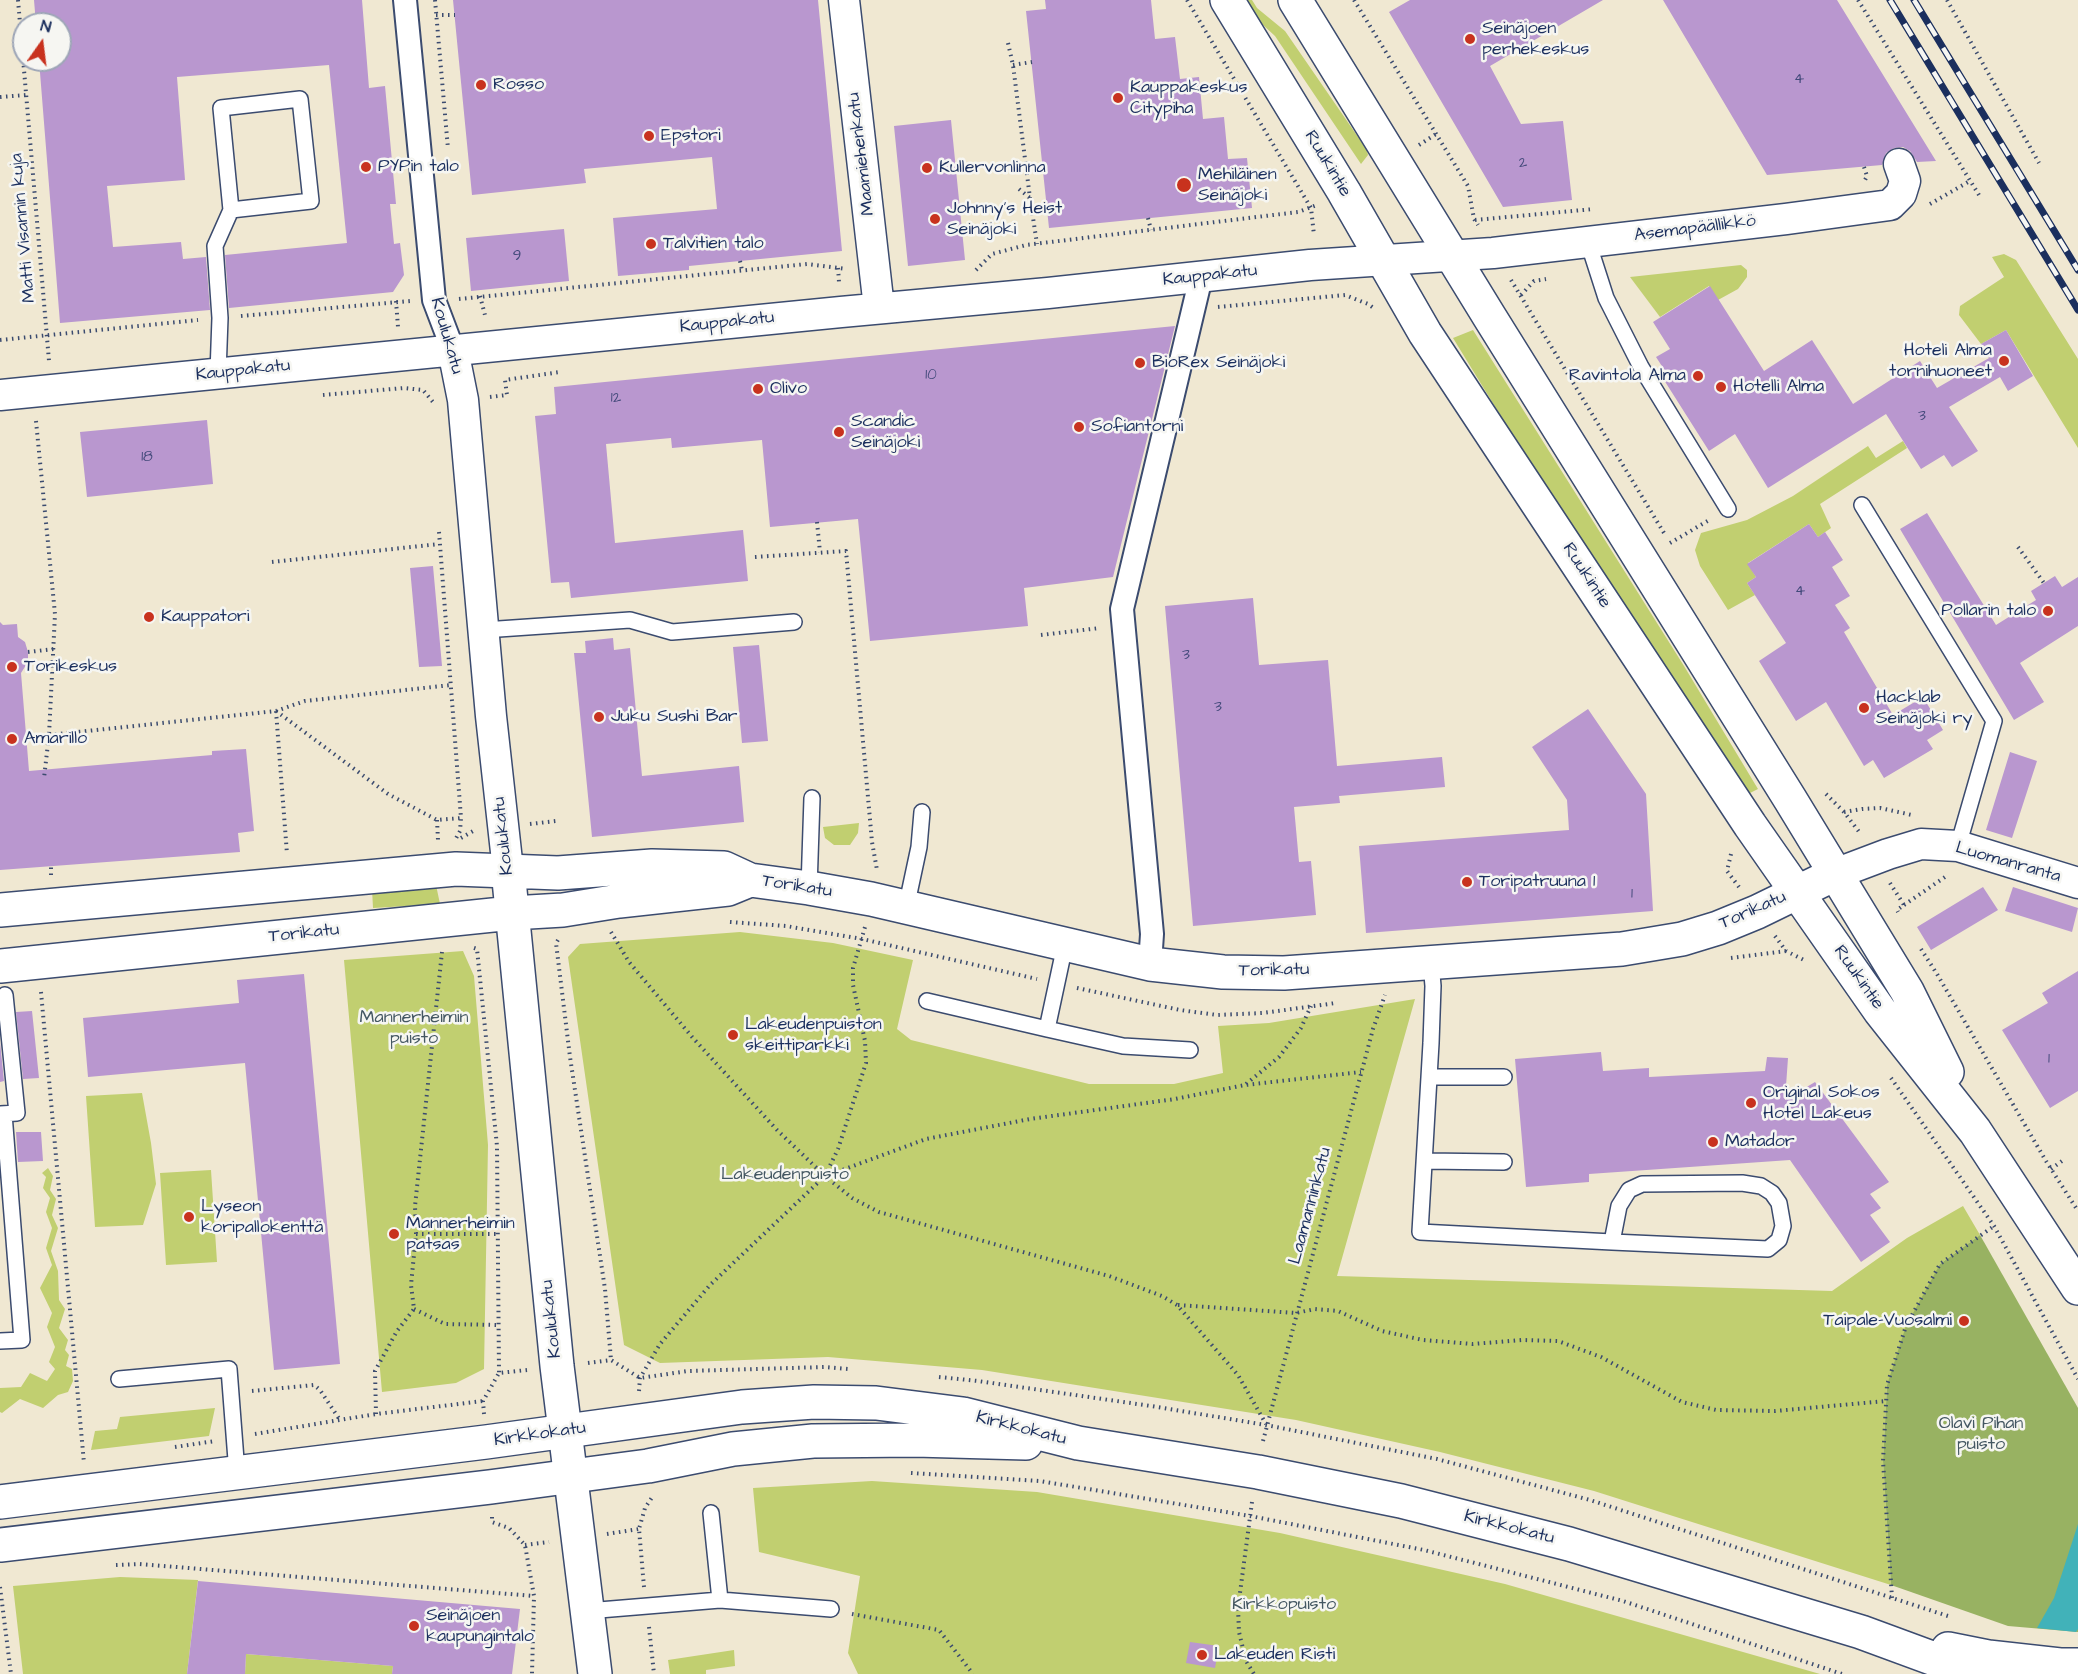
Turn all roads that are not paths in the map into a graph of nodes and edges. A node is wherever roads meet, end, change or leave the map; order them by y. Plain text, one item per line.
1 (405, 0) edge
2 (1227, 0) edge
3 (1295, 0) edge
4 (837, 1) edge
5 (836, 44) dead end
6 (1899, 164) dead end
7 (231, 210) junction
8 (1588, 242) junction
9 (1453, 256) junction
10 (1384, 260) junction
11 (1201, 277) junction
12 (872, 309) junction
13 (453, 350) junction
14 (218, 373) junction
15 (0, 395) edge
16 (1862, 506) dead end
17 (1728, 509) road end
18 (794, 622) dead end
19 (484, 630) junction
20 (812, 798) dead end
21 (922, 812) dead end
22 (1958, 846) junction
23 (508, 870) junction
24 (1835, 874) junction
25 (750, 880) junction
26 (2078, 883) edge
27 (809, 888) junction
28 (1796, 892) junction
29 (906, 908) junction
30 (0, 910) edge
31 (512, 913) junction
32 (1065, 945) junction
33 (1431, 963) junction
34 (1150, 964) junction
35 (3, 980) edge
36 (927, 1001) dead end
37 (1047, 1029) junction
38 (1190, 1050) dead end
39 (1429, 1077) junction
40 (1504, 1077) dead end
41 (2, 1114) edge
42 (1976, 1131) junction
43 (1425, 1161) junction
44 (1504, 1162) dead end
45 (1612, 1242) junction
46 (2078, 1288) edge
47 (0, 1341) edge
48 (119, 1379) dead end
49 (565, 1431) junction
50 (1078, 1443) junction
51 (237, 1473) junction
52 (570, 1476) junction
53 (0, 1502) edge
54 (711, 1513) dead end
55 (0, 1545) edge
56 (720, 1600) junction
57 (831, 1609) road end
58 (587, 1611) junction
59 (1861, 1632) junction
60 (2078, 1665) edge
61 (595, 1674) edge
62 (1975, 1674) edge

1 - 13 street, Koulukatu
2 - 10 main road, Ruukintie
3 - 9 main road, Ruukintie
4 - 12 street, Maamiehenkatu
5 - 12 lane
6 - 8 street, Asemapäällikkö
7 - 7 lane
7 - 14 lane
8 - 9 street, Asemapäällikkö
8 - 17 lane
9 - 10 street, Kauppakatu
9 - 24 main road, Ruukintie
10 - 11 street, Kauppakatu
10 - 28 main road, Ruukintie
11 - 12 street, Kauppakatu
11 - 34 street
12 - 13 street, Kauppakatu
13 - 14 street, Kauppakatu
13 - 19 street, Koulukatu
14 - 15 street, Kauppakatu
16 - 22 lane
18 - 19 lane
19 - 23 street, Koulukatu
20 - 27 lane
21 - 29 lane
22 - 24 street, Luomanranta
22 - 26 street, Luomanranta
23 - 25 main road, Torikatu
23 - 30 main road, Torikatu
23 - 31 main road, Koulukatu
24 - 28 main road, Torikatu
24 - 42 main road, Ruukintie
25 - 27 main road, Torikatu
25 - 31 main road, Torikatu
27 - 29 main road, Torikatu
28 - 33 main road, Torikatu
28 - 42 main road, Ruukintie
29 - 32 main road, Torikatu
31 - 35 main road, Torikatu
31 - 49 main road, Koulukatu
32 - 34 main road, Torikatu
32 - 37 lane
33 - 34 main road, Torikatu
33 - 39 lane
35 - 41 lane
36 - 37 lane
37 - 38 lane
39 - 40 lane
39 - 43 lane
41 - 47 lane
42 - 46 main road, Ruukintie
43 - 44 lane
43 - 45 lane
45 - 45 lane
48 - 51 lane
49 - 50 main road, Kirkkokatu
49 - 51 main road, Kirkkokatu
49 - 52 main road, Koulukatu
50 - 52 main road, Kirkkokatu
50 - 59 main road, Kirkkokatu
51 - 53 main road, Kirkkokatu
52 - 55 main road, Kirkkokatu
52 - 58 main road, Koulukatu
54 - 56 lane
56 - 57 lane
56 - 58 lane
58 - 61 main road, Koulukatu
59 - 60 main road, Kirkkokatu
59 - 62 main road, Kirkkokatu

